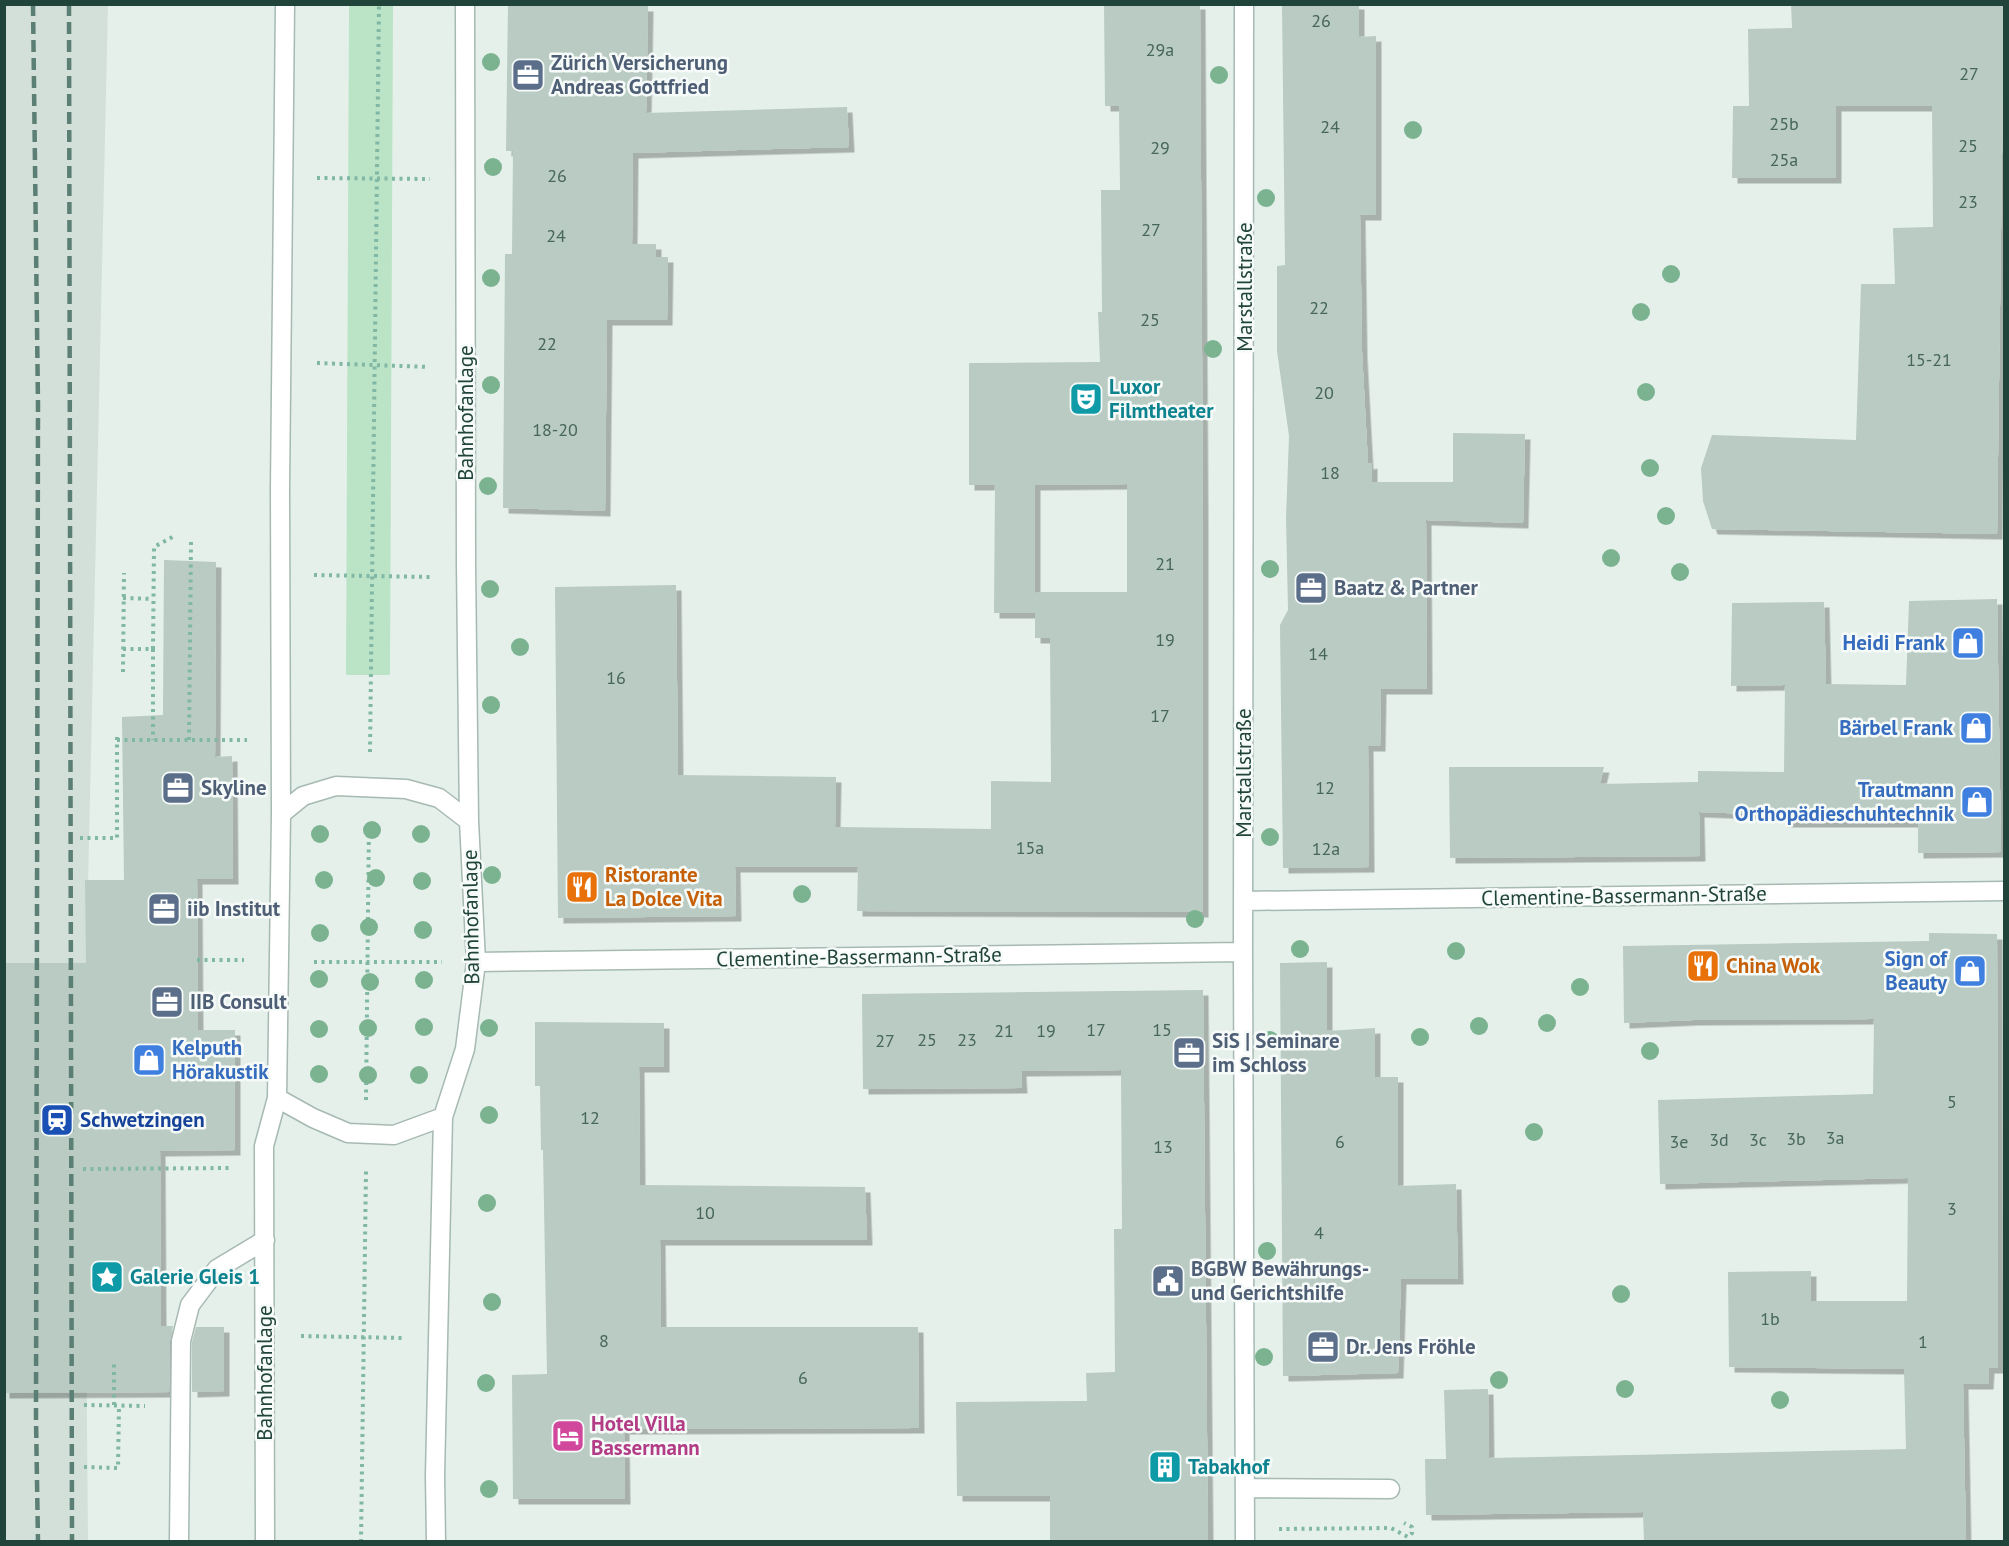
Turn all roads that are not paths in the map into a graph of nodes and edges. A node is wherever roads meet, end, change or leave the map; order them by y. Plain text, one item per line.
1 (285, 4) edge
2 (465, 4) edge
3 (1245, 4) edge
4 (281, 814) junction
5 (469, 821) junction
6 (2004, 891) edge
7 (1243, 901) junction
8 (1243, 952) junction
9 (476, 962) junction
10 (277, 1098) junction
11 (443, 1117) junction
12 (265, 1240) junction
13 (1246, 1488) junction
14 (1390, 1490) dead end
15 (1245, 1535) edge
16 (178, 1542) edge
17 (265, 1542) edge
18 (436, 1542) edge

1 - 4 street, Bahnhofanlage
2 - 5 street, Bahnhofanlage
3 - 7 street, Marstallstraße
4 - 5 street, Bahnhofanlage
4 - 10 street, Bahnhofanlage
5 - 9 street, Bahnhofanlage
6 - 7 street, Clementine-Bassermann-Straße
7 - 8 street, Marstallstraße
8 - 9 street, Clementine-Bassermann-Straße
8 - 13 street, Marstallstraße
9 - 11 street, Bahnhofanlage
10 - 11 street
10 - 12 street, Bahnhofanlage
11 - 18 street, Bahnhofanlage
12 - 16 street
12 - 17 street, Bahnhofanlage
13 - 14 street
13 - 15 street, Marstallstraße

